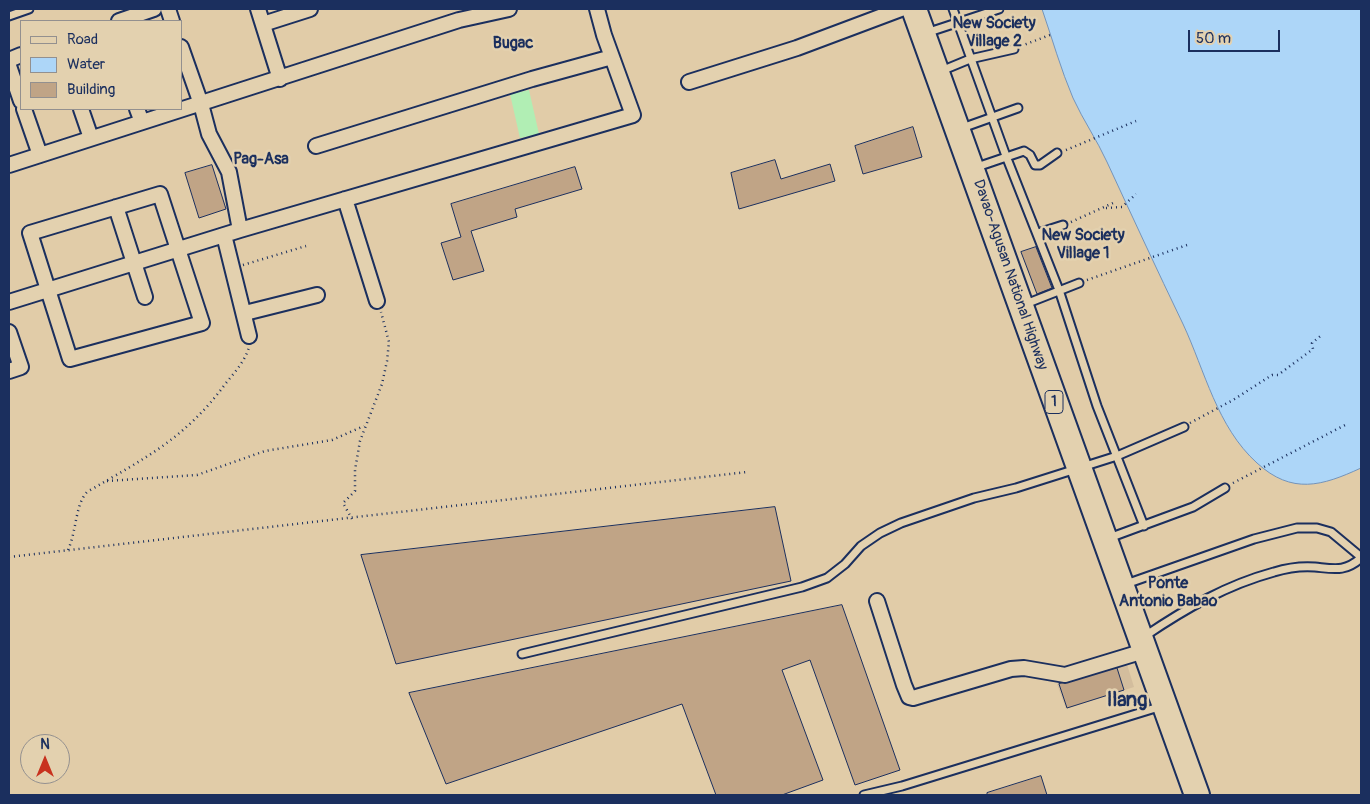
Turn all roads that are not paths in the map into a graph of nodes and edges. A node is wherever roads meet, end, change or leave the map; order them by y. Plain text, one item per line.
1 (29, 9) edge
2 (154, 9) edge
3 (258, 9) edge
4 (310, 9) edge
5 (509, 9) edge
6 (597, 9) edge
7 (902, 9) edge
8 (914, 9) edge
9 (952, 9) edge
10 (999, 9) edge
11 (9, 16) edge
12 (122, 20) edge
13 (958, 22) junction
14 (263, 24) junction
15 (923, 34) junction
16 (1014, 48) road end
17 (182, 50) edge
18 (612, 58) junction
19 (970, 59) junction
20 (9, 66) edge
21 (937, 72) junction
22 (280, 79) junction
23 (689, 82) dead end
24 (20, 99) edge
25 (201, 104) junction
26 (1018, 108) dead end
27 (24, 110) edge
28 (81, 110) edge
29 (138, 110) edge
30 (181, 110) edge
31 (182, 110) edge
32 (993, 116) junction
33 (142, 122) junction
34 (958, 130) junction
35 (92, 138) junction
36 (316, 146) dead end
37 (1058, 153) road end
38 (40, 155) junction
39 (1006, 156) junction
40 (9, 165) edge
41 (972, 169) junction
42 (345, 199) junction
43 (116, 207) junction
44 (1063, 225) road end
45 (240, 230) junction
46 (1038, 233) junction
47 (224, 235) junction
48 (178, 249) junction
49 (134, 262) junction
50 (1079, 283) road end
51 (48, 290) junction
52 (1060, 290) junction
53 (317, 294) dead end
54 (145, 297) dead end
55 (9, 302) edge
56 (377, 302) road end
57 (1021, 306) junction
58 (245, 313) junction
59 (9, 332) edge
60 (249, 336) road end
61 (9, 371) edge
62 (1184, 427) road end
63 (1117, 456) junction
64 (1078, 468) junction
65 (1225, 488) road end
66 (1144, 526) junction
67 (1104, 540) junction
68 (1361, 557) edge
69 (1120, 586) junction
70 (877, 601) dead end
71 (1142, 645) junction
72 (522, 654) dead end
73 (1164, 706) junction
74 (864, 795) edge
75 (1197, 795) edge

1 - 11 lane
2 - 12 street
3 - 14 street
4 - 14 street
5 - 22 street
6 - 18 street
7 - 23 street
8 - 15 highway, Davao-Agusan National Highway / 1
9 - 13 lane
10 - 13 lane
13 - 15 lane
13 - 19 lane
14 - 22 street
15 - 21 highway, Davao-Agusan National Highway / 1
16 - 19 lane
17 - 25 street
18 - 36 street
18 - 42 street
19 - 21 lane
19 - 32 lane
20 - 24 street
21 - 34 highway, Davao-Agusan National Highway / 1
22 - 25 street
25 - 31 street
25 - 45 street
26 - 32 lane
27 - 38 street
28 - 35 street
29 - 33 street
30 - 33 street
32 - 34 lane
32 - 39 lane
33 - 35 street
34 - 41 highway, Davao-Agusan National Highway / 1
35 - 38 street
37 - 39 lane
38 - 40 street
39 - 41 lane
39 - 46 lane
41 - 57 highway, Davao-Agusan National Highway / 1
42 - 45 street
42 - 56 street
43 - 48 street
43 - 49 street
43 - 51 street
44 - 46 lane
45 - 47 street
46 - 52 lane
47 - 48 street
47 - 58 street
48 - 49 street
48 - 51 street
49 - 51 street
49 - 54 street
50 - 52 lane
51 - 55 street
52 - 57 lane
52 - 63 lane
53 - 58 street
57 - 64 highway, Davao-Agusan National Highway / 1
58 - 60 street
59 - 61 street
62 - 63 lane
63 - 64 lane
63 - 66 lane
64 - 67 highway, Davao-Agusan National Highway / 1
64 - 72 lane
65 - 66 lane
66 - 67 lane
67 - 69 highway, Davao-Agusan National Highway / 1
68 - 69 lane
68 - 71 lane
69 - 71 highway, Davao-Agusan National Highway / 1
70 - 71 street
71 - 73 highway, Davao-Agusan National Highway / 1
73 - 74 lane
73 - 75 highway, Davao-Agusan National Highway / 1

